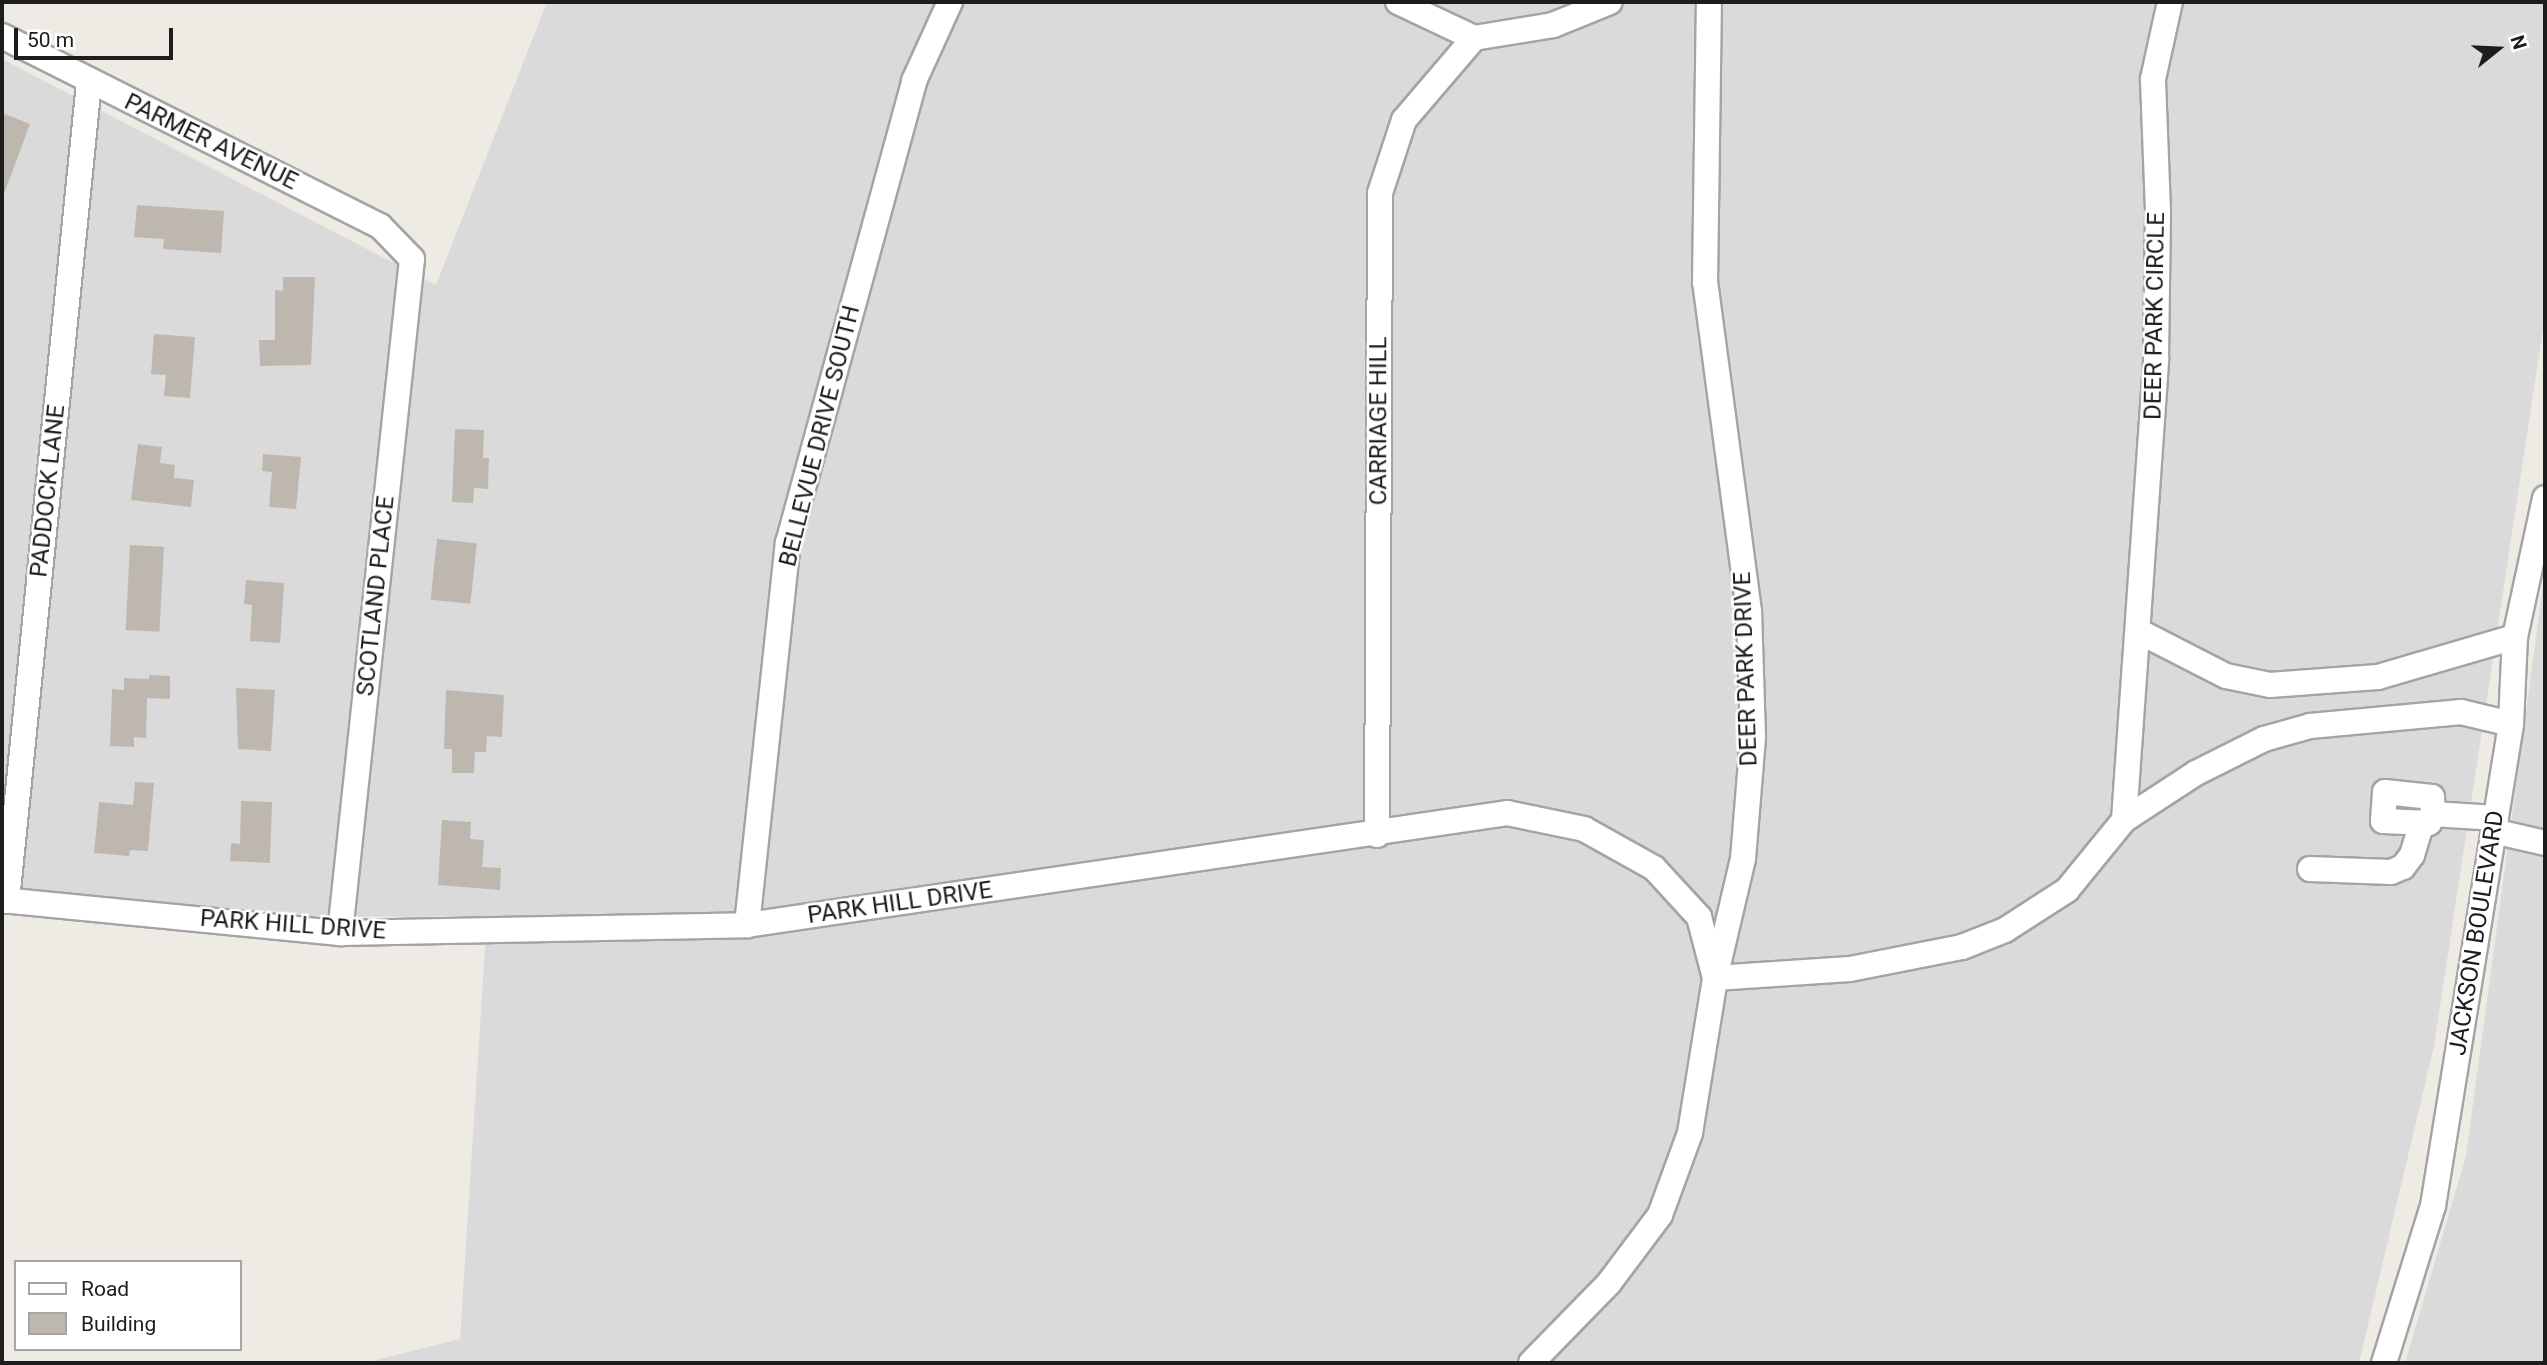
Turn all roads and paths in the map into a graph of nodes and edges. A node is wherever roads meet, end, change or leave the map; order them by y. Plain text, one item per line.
1 (950, 2) edge
2 (1398, 2) edge
3 (1610, 2) edge
4 (1709, 2) edge
5 (2170, 2) edge
6 (2, 36) edge
7 (1474, 38) junction
8 (89, 82) junction
9 (412, 259) joint
10 (2545, 498) edge
11 (2138, 631) junction
12 (2515, 637) junction
13 (2511, 724) junction
14 (2124, 820) junction
15 (2495, 824) junction
16 (1377, 835) junction
17 (2545, 843) edge
18 (2310, 869) dead end
19 (4, 901) edge
20 (747, 925) junction
21 (340, 933) junction
22 (1715, 978) junction
23 (1531, 1363) edge
24 (2384, 1363) edge

1 - 20 street, BELLEVUE DRIVE SOUTH
2 - 7 street
3 - 7 street
4 - 22 street, DEER PARK DRIVE
5 - 11 street, DEER PARK CIRCLE
6 - 8 street, PARMER AVENUE
7 - 16 street, CARRIAGE HILL
8 - 9 street, PARMER AVENUE
8 - 19 street, PADDOCK LANE
9 - 21 street, SCOTLAND PLACE
10 - 12 street, JACKSON BOULEVARD
11 - 12 street
11 - 14 street, DEER PARK CIRCLE
12 - 13 street, JACKSON BOULEVARD
13 - 14 street
13 - 15 street, JACKSON BOULEVARD
14 - 22 street
15 - 17 street
15 - 18 street
15 - 24 street, JACKSON BOULEVARD
16 - 20 street, PARK HILL DRIVE
16 - 22 street, PARK HILL DRIVE
19 - 21 street, PARK HILL DRIVE
20 - 21 street, PARK HILL DRIVE
22 - 23 street, DEER PARK DRIVE

